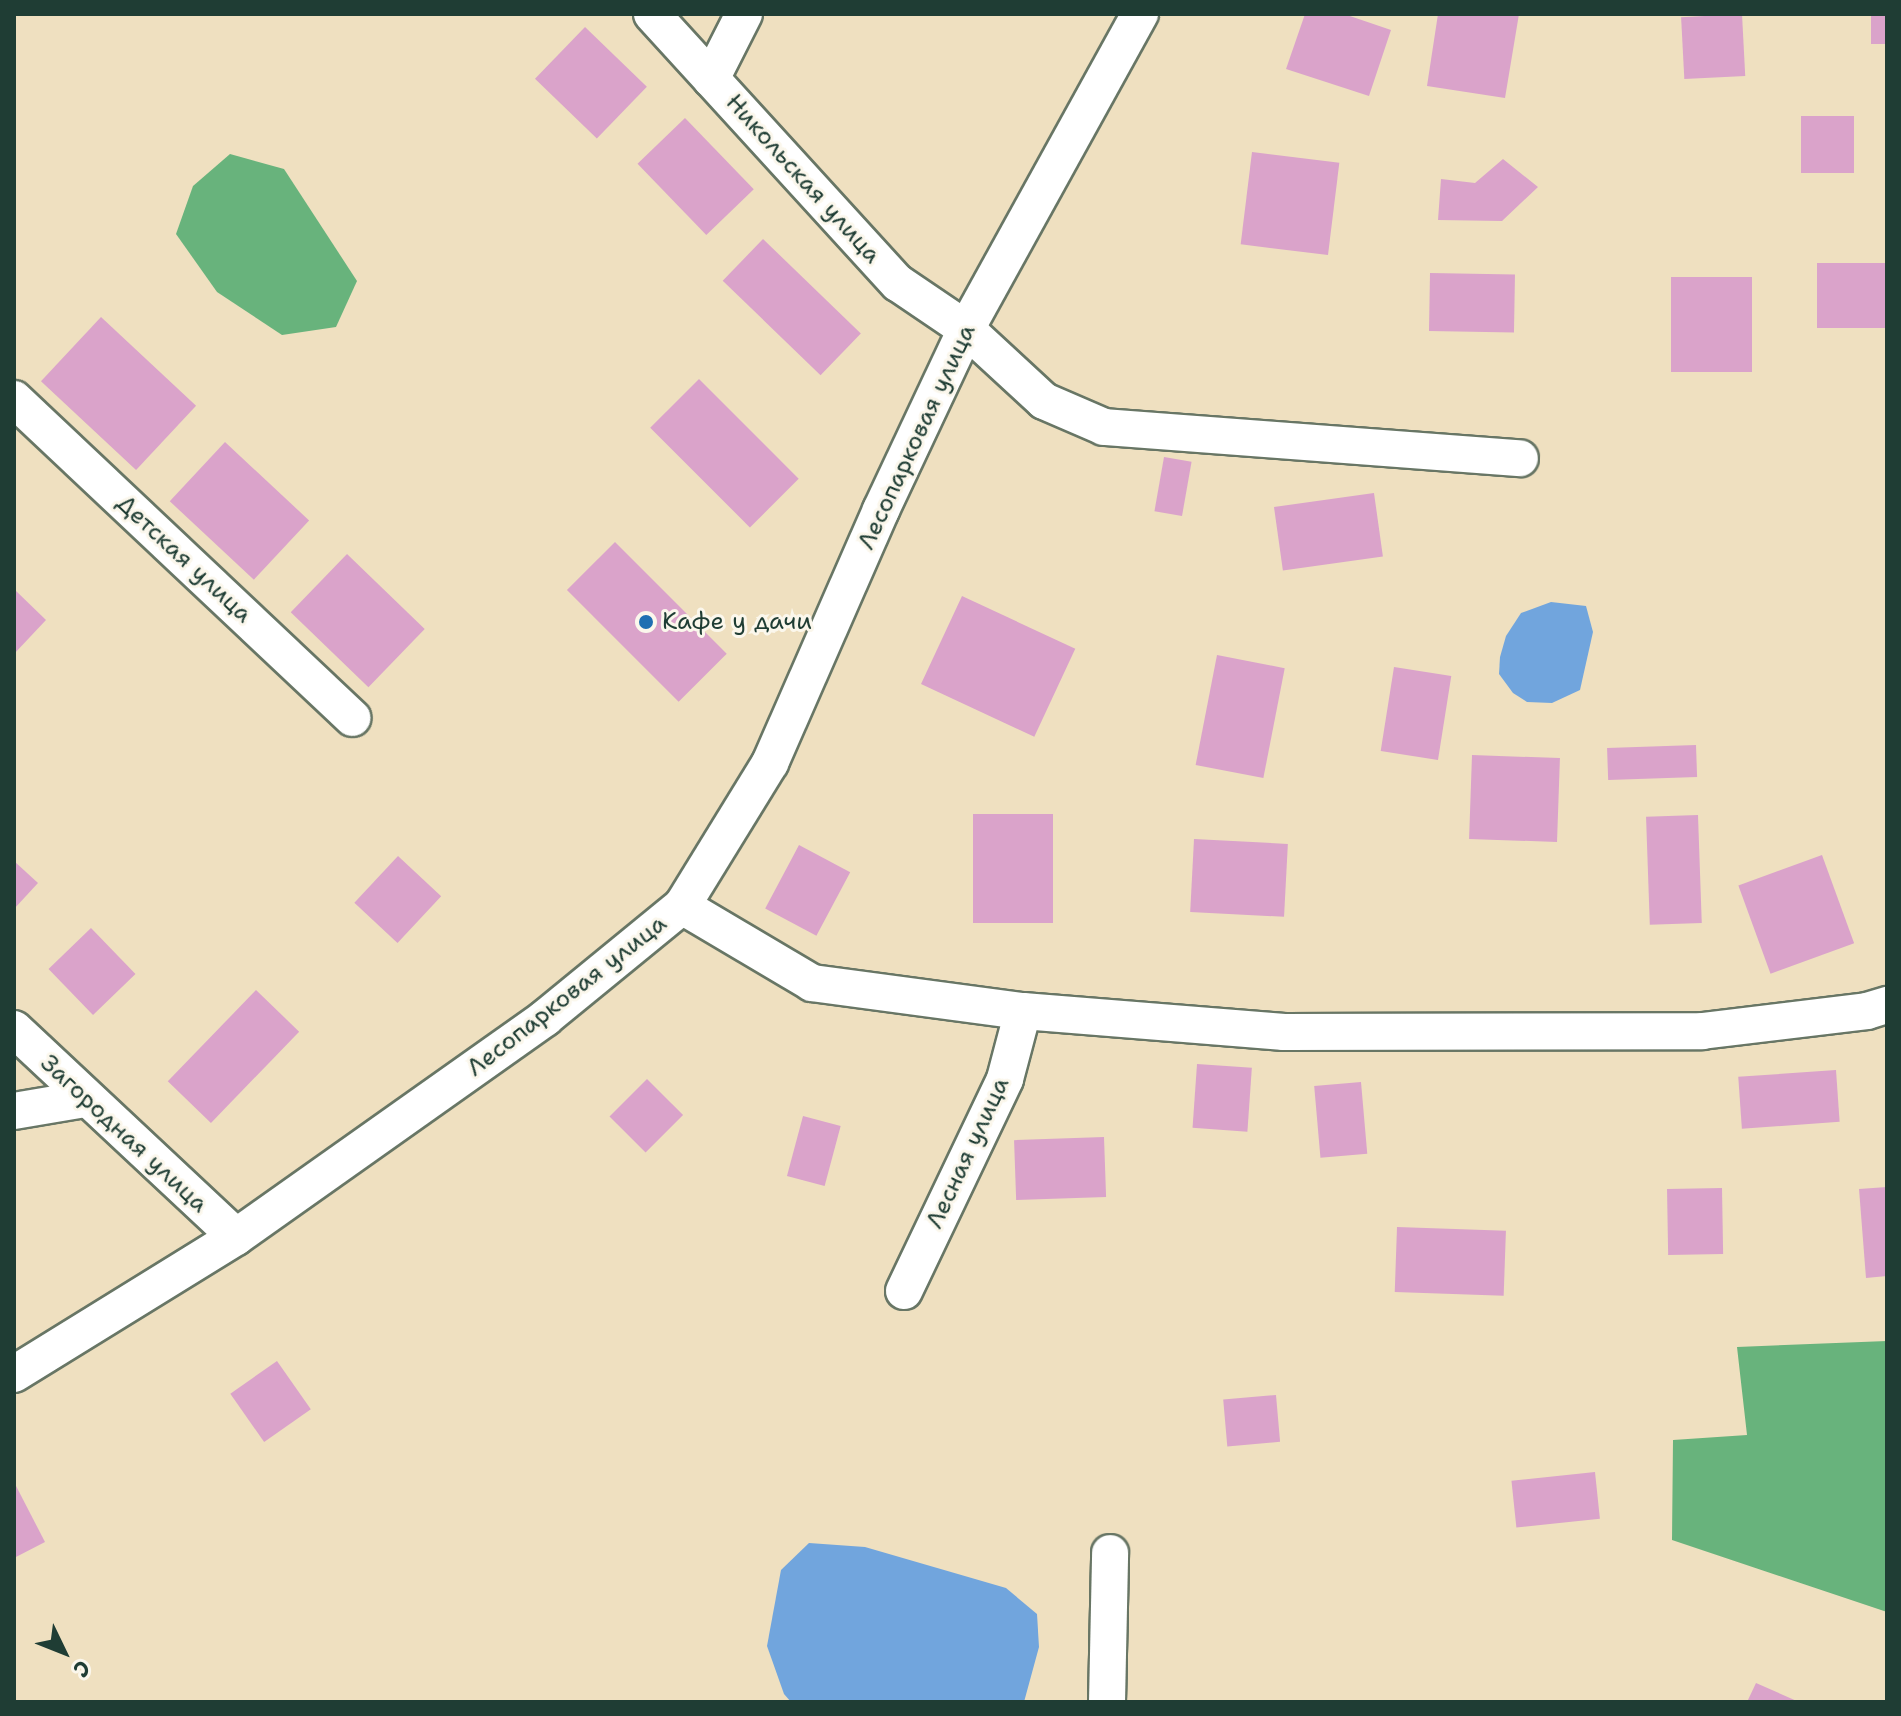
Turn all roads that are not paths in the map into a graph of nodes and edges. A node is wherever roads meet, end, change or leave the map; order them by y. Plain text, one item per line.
1 (652, 14) edge
2 (744, 14) edge
3 (1140, 14) edge
4 (711, 79) junction
5 (966, 329) junction
6 (14, 399) edge
7 (1520, 458) dead end
8 (353, 718) dead end
9 (682, 906) junction
10 (1887, 1005) edge
11 (1023, 1011) junction
12 (14, 1029) edge
13 (85, 1099) junction
14 (14, 1111) edge
15 (236, 1237) junction
16 (904, 1291) dead end
17 (14, 1374) edge
18 (1110, 1553) dead end
19 (1107, 1702) edge

1 - 4 street, Никольская улица
2 - 4 street
3 - 5 street, Лесопарковая улица
4 - 5 street, Никольская улица
5 - 7 street, Никольская улица
5 - 9 street, Лесопарковая улица
6 - 8 street, Детская улица
9 - 11 street
9 - 15 street, Лесопарковая улица
10 - 11 street
11 - 16 street, Лесная улица
12 - 13 street, Загородная улица
13 - 14 street
13 - 15 street, Загородная улица
15 - 17 street, Лесопарковая улица
18 - 19 street

